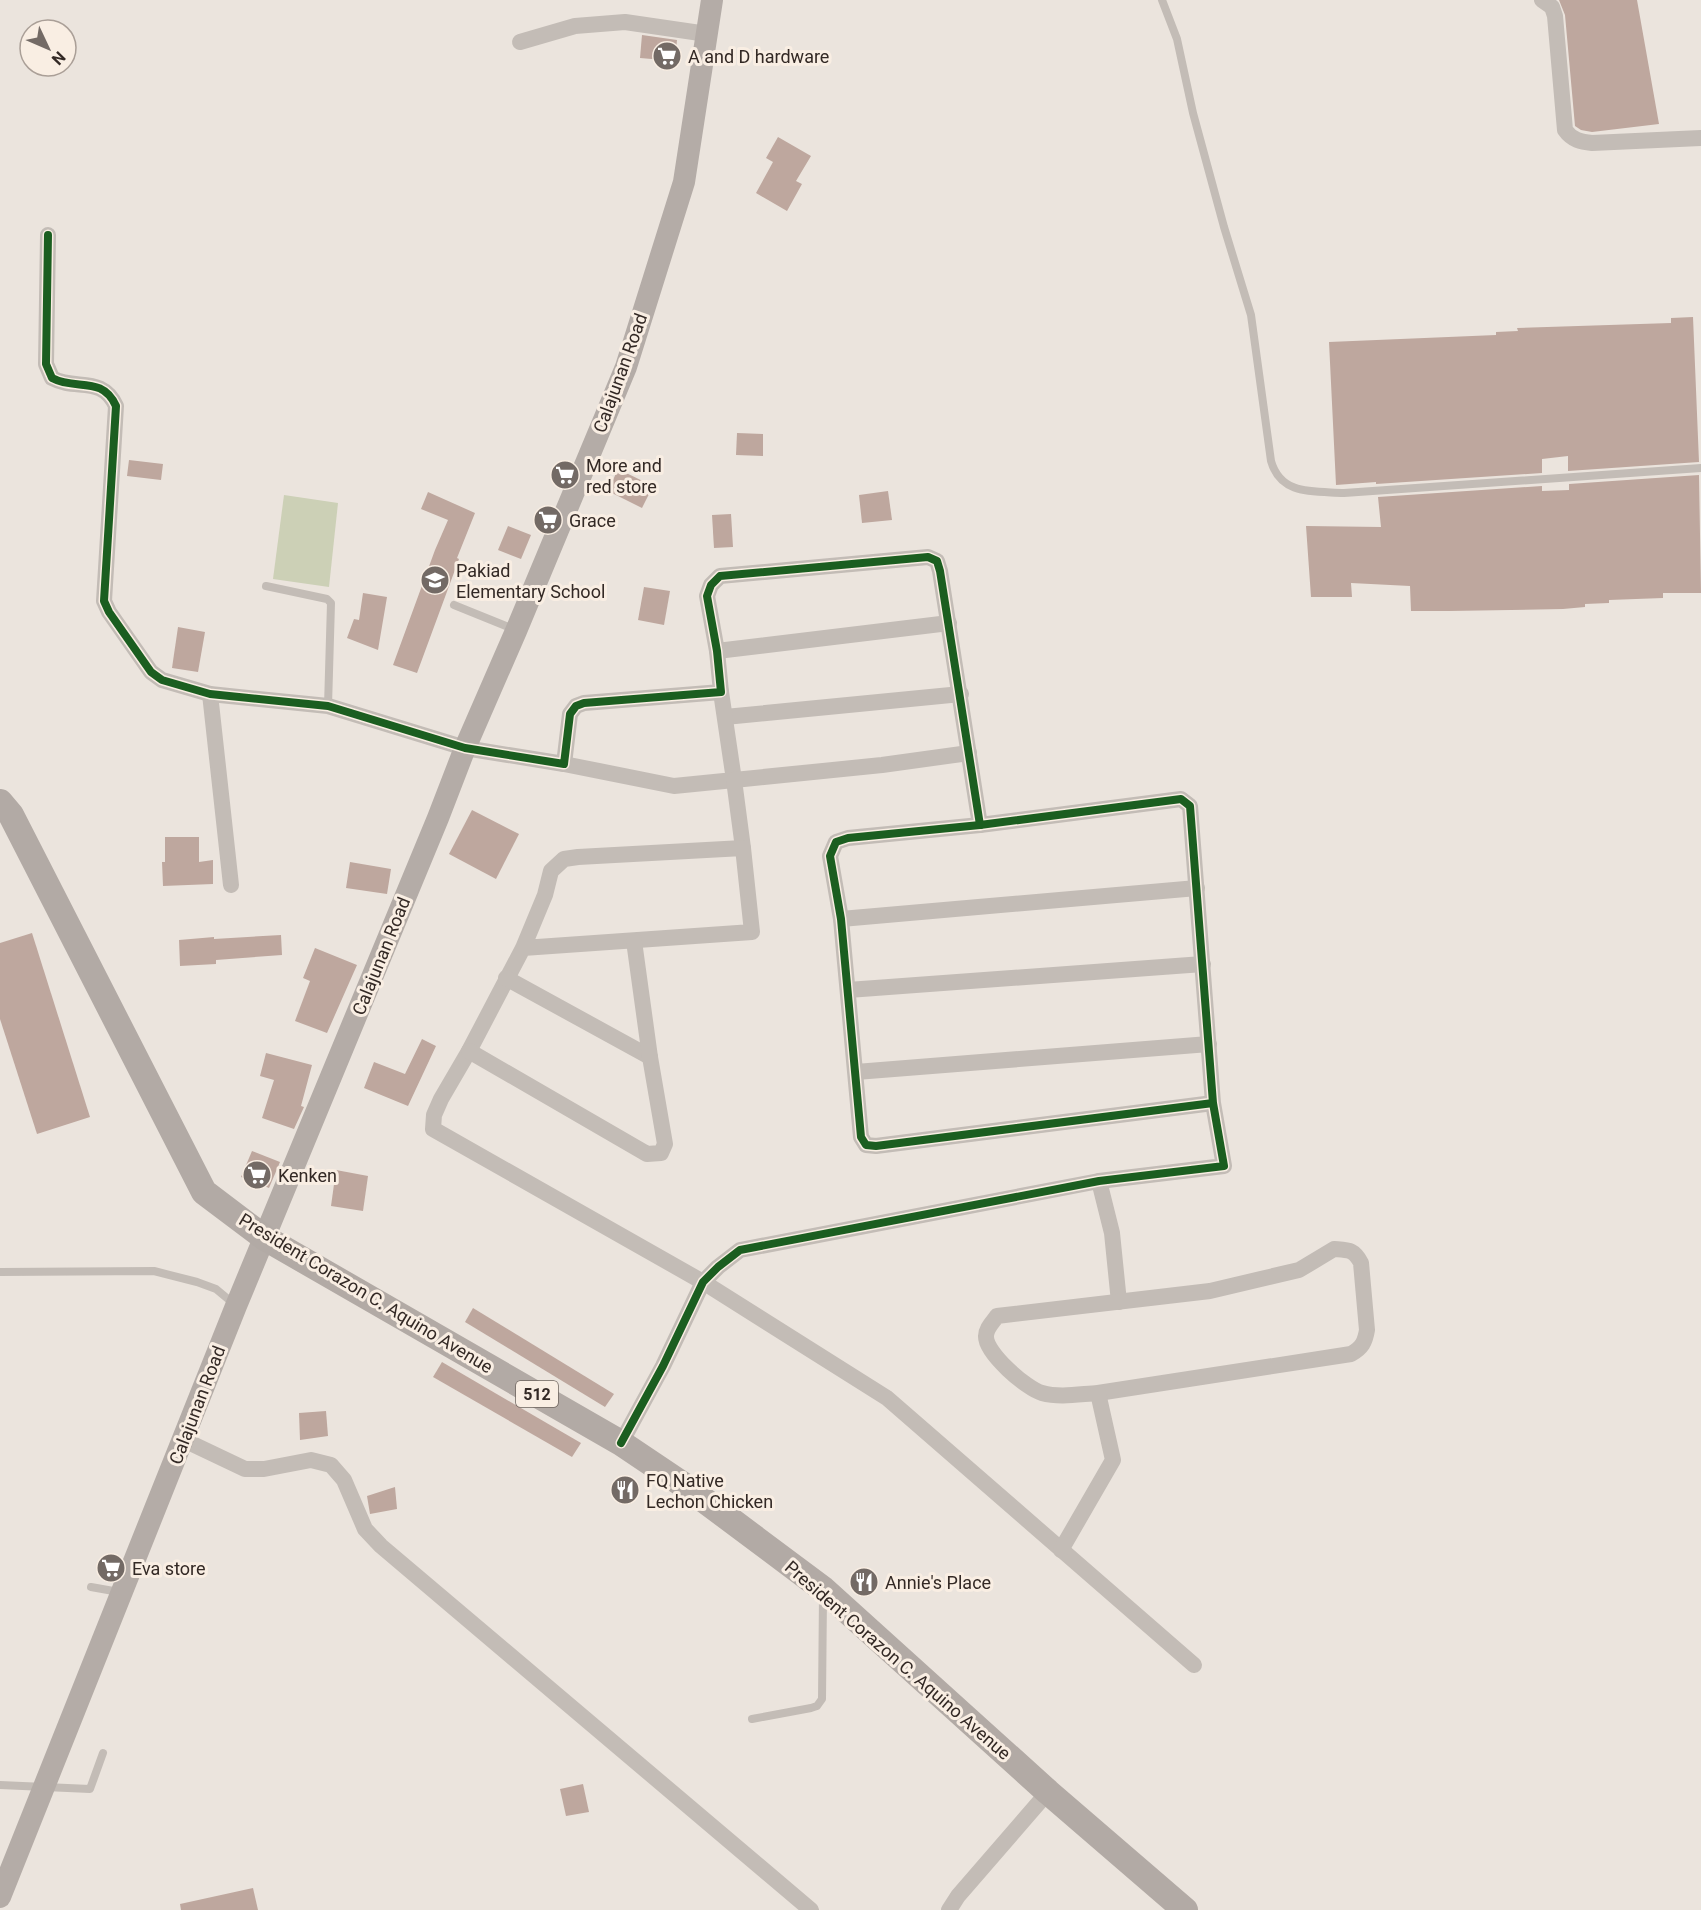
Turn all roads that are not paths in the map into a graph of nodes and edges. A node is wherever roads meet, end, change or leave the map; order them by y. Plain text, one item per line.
1 (712, 0) edge
2 (1162, 0) edge
3 (1542, 0) edge
4 (707, 34) junction
5 (520, 42) dead end
6 (1701, 138) edge
7 (48, 235) dead end
8 (1701, 468) edge
9 (266, 586) dead end
10 (454, 605) dead end
11 (949, 623) junction
12 (516, 631) junction
13 (717, 651) junction
14 (721, 692) junction
15 (210, 694) junction
16 (961, 694) junction
17 (328, 706) junction
18 (725, 717) junction
19 (465, 748) junction
20 (969, 753) junction
21 (564, 764) junction
22 (734, 780) junction
23 (0, 802) edge
24 (980, 825) junction
25 (743, 848) junction
26 (231, 885) dead end
27 (1197, 888) junction
28 (841, 919) junction
29 (634, 941) junction
30 (523, 948) junction
31 (1203, 964) junction
32 (506, 978) junction
33 (848, 990) junction
34 (1209, 1044) junction
35 (469, 1052) junction
36 (650, 1057) junction
37 (856, 1072) junction
38 (1213, 1104) junction
39 (1100, 1180) junction
40 (265, 1238) junction
41 (0, 1272) edge
42 (704, 1282) junction
43 (1119, 1302) junction
44 (236, 1306) junction
45 (1098, 1393) junction
46 (184, 1440) junction
47 (621, 1443) junction
48 (1062, 1550) junction
49 (91, 1587) dead end
50 (823, 1589) junction
51 (123, 1593) junction
52 (1194, 1665) dead end
53 (752, 1719) dead end
54 (102, 1753) dead end
55 (0, 1785) edge
56 (44, 1787) junction
57 (1048, 1792) junction
58 (0, 1897) edge
59 (811, 1910) edge
60 (950, 1910) edge
61 (1185, 1910) edge

1 - 4 main road, Calajunan Road
2 - 8 lane
3 - 6 street
4 - 5 street
4 - 12 main road, Calajunan Road
7 - 15 street
9 - 17 lane
10 - 12 lane
11 - 13 street
11 - 13 street
11 - 16 street
12 - 19 main road, Calajunan Road
13 - 14 street
14 - 18 street
14 - 21 street
15 - 17 street
15 - 26 street
16 - 18 street
16 - 20 street
17 - 19 street
18 - 22 street
19 - 21 street
19 - 40 main road, Calajunan Road
20 - 22 street
20 - 24 street
21 - 22 street
22 - 25 street
23 - 40 main road, President Corazon C. Aquino Avenue / 512
24 - 27 street
24 - 28 street
25 - 29 street
25 - 30 street
27 - 28 street
27 - 31 street
28 - 33 street
29 - 30 street
29 - 36 street
30 - 32 street
31 - 33 street
31 - 34 street
32 - 35 street
32 - 36 street
33 - 37 street
34 - 37 street
34 - 38 street
35 - 36 street
35 - 42 street
37 - 38 street
38 - 39 street
39 - 42 street
39 - 43 street
40 - 44 main road, Calajunan Road
40 - 47 main road, President Corazon C. Aquino Avenue / 512
41 - 44 lane
42 - 47 street
42 - 48 street
43 - 45 street
43 - 45 street
44 - 46 main road, Calajunan Road
45 - 48 street
46 - 51 main road, Calajunan Road
46 - 59 street
47 - 50 main road, President Corazon C. Aquino Avenue / 512
48 - 52 street
49 - 51 lane
50 - 53 lane
50 - 57 main road, President Corazon C. Aquino Avenue / 512
51 - 56 main road, Calajunan Road
54 - 56 lane
55 - 56 lane
56 - 58 main road, Calajunan Road
57 - 60 street
57 - 61 main road, President Corazon C. Aquino Avenue / 512

